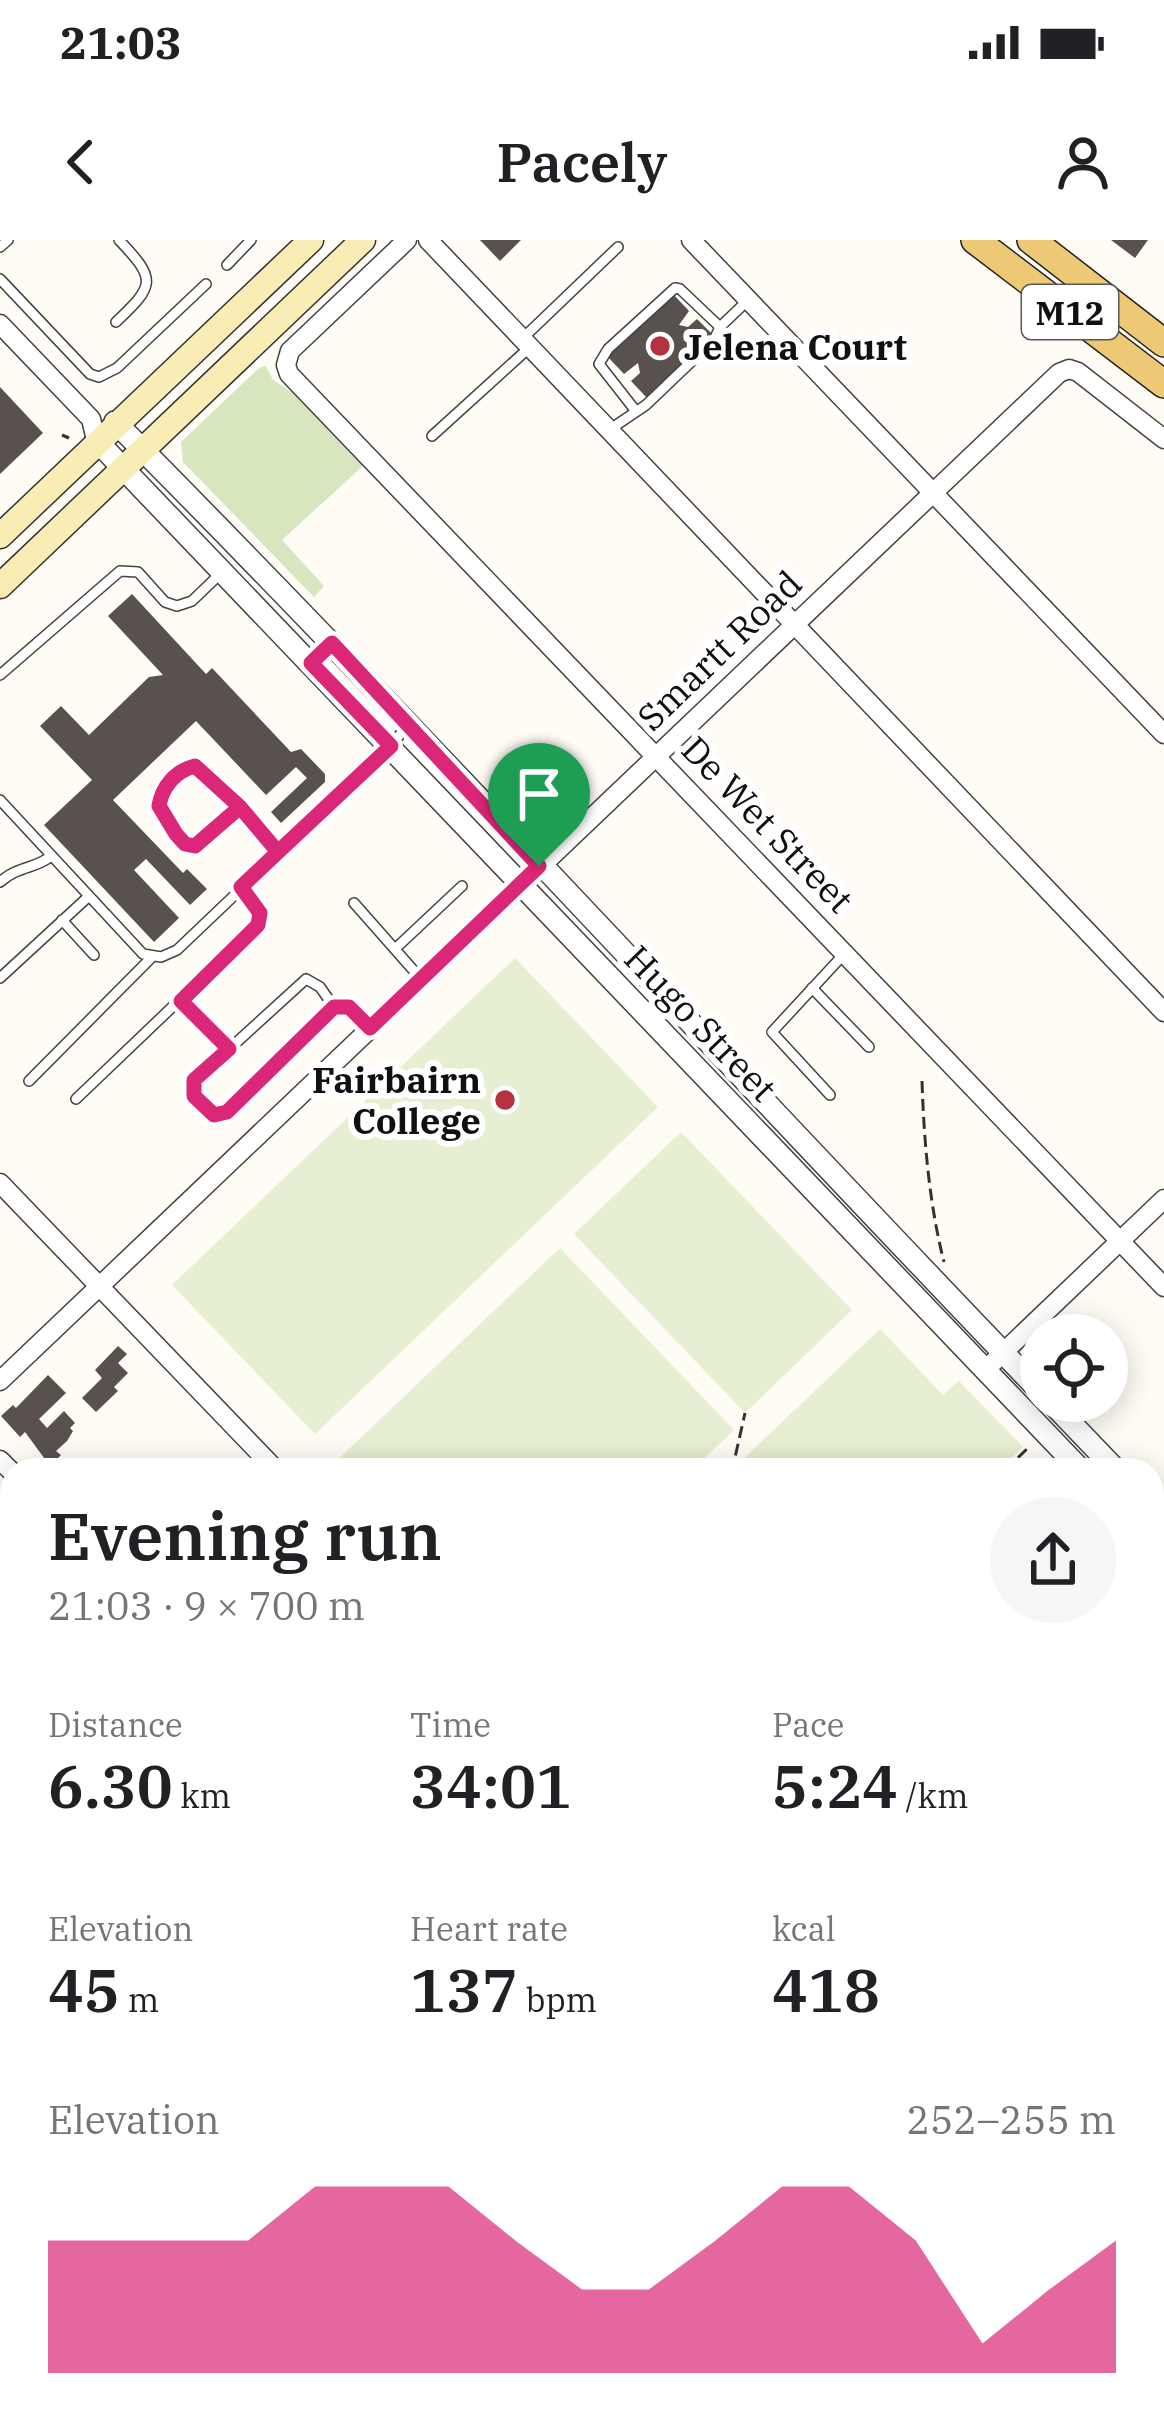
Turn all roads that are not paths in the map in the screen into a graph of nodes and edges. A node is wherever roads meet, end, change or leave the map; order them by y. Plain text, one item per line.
1 (8, 240) edge
2 (119, 240) edge
3 (251, 240) edge
4 (299, 240) edge
5 (310, 240) edge
6 (362, 240) edge
7 (407, 240) edge
8 (428, 240) edge
9 (691, 240) edge
10 (975, 240) edge
11 (1030, 240) edge
12 (0, 248) edge
13 (618, 248) dead end
14 (227, 265) dead end
15 (280, 268) junction
16 (0, 279) edge
17 (206, 284) dead end
18 (748, 299) junction
19 (116, 322) dead end
20 (0, 324) edge
21 (720, 327) junction
22 (526, 343) junction
23 (1164, 343) edge
24 (1164, 385) edge
25 (635, 410) junction
26 (101, 427) junction
27 (609, 430) junction
28 (432, 436) dead end
29 (1164, 439) edge
30 (142, 449) junction
31 (122, 468) junction
32 (932, 492) junction
33 (0, 536) edge
34 (223, 572) junction
35 (0, 586) edge
36 (794, 624) junction
37 (332, 643) junction
38 (311, 663) junction
39 (0, 675) edge
40 (410, 723) junction
41 (1164, 734) edge
42 (391, 746) junction
43 (656, 756) junction
44 (0, 800) edge
45 (240, 807) junction
46 (278, 852) junction
47 (51, 856) junction
48 (539, 866) junction
49 (0, 882) edge
50 (524, 884) junction
51 (462, 886) dead end
52 (241, 887) junction
53 (88, 897) junction
54 (354, 903) dead end
55 (62, 920) junction
56 (396, 948) junction
57 (845, 953) junction
58 (94, 955) dead end
59 (152, 957) junction
60 (0, 978) edge
61 (422, 980) junction
62 (812, 988) junction
63 (181, 1001) junction
64 (1164, 1012) edge
65 (869, 1047) dead end
66 (229, 1049) junction
67 (29, 1081) dead end
68 (830, 1095) dead end
69 (76, 1099) dead end
70 (0, 1183) edge
71 (1164, 1199) edge
72 (1118, 1239) junction
73 (99, 1286) junction
74 (1164, 1287) edge
75 (1002, 1351) junction
76 (985, 1370) junction
77 (1020, 1370) edge
78 (0, 1381) edge
79 (1068, 1422) edge
80 (264, 1458) edge
81 (1069, 1458) edge
82 (1100, 1458) edge

1 - 12 lane
2 - 19 lane
3 - 14 lane
4 - 15 main road
5 - 15 main road
6 - 30 main road
7 - 43 street, De Wet Street
8 - 22 street
9 - 18 street
10 - 24 main road, M12
11 - 23 main road, M12
13 - 22 lane
15 - 26 main road
16 - 17 lane
18 - 21 lane
18 - 32 street
20 - 26 street
21 - 25 lane
21 - 25 lane
22 - 27 street
22 - 28 lane
25 - 27 lane
26 - 30 street, Hugo Street
26 - 31 street, Hugo Street
26 - 33 main road
27 - 36 street
29 - 32 street, Smartt Road
30 - 31 main road
30 - 37 street, Hugo Street
31 - 34 street, Hugo Street
31 - 35 main road
32 - 36 street, Smartt Road
32 - 41 street
34 - 38 street, Hugo Street
34 - 39 lane
36 - 43 street, Smartt Road
36 - 64 street
37 - 38 street
37 - 40 street, Hugo Street
38 - 42 street, Hugo Street
40 - 42 lane
40 - 48 street, Hugo Street
42 - 46 lane
42 - 50 street, Hugo Street
43 - 48 street, Smartt Road
43 - 57 street, De Wet Street
44 - 47 lane
45 - 45 lane
45 - 46 lane
46 - 52 lane
47 - 49 lane
47 - 53 lane
48 - 50 street, Smartt Road
48 - 75 street, Hugo Street
50 - 61 street, Smartt Road
50 - 76 street, Hugo Street
51 - 56 lane
52 - 59 lane
52 - 63 lane
53 - 55 lane
53 - 59 lane
54 - 56 lane
55 - 58 lane
55 - 60 lane
56 - 61 lane
57 - 62 lane
57 - 72 street, De Wet Street
59 - 67 lane
61 - 73 street, Smartt Road
62 - 65 lane
62 - 68 lane
63 - 66 lane
63 - 69 lane
66 - 66 lane
70 - 73 street
71 - 72 street
72 - 74 street, De Wet Street
72 - 75 street
73 - 78 street, Smartt Road
73 - 80 street
75 - 76 street
75 - 77 street, Hugo Street
76 - 81 street, Hugo Street
79 - 82 street

